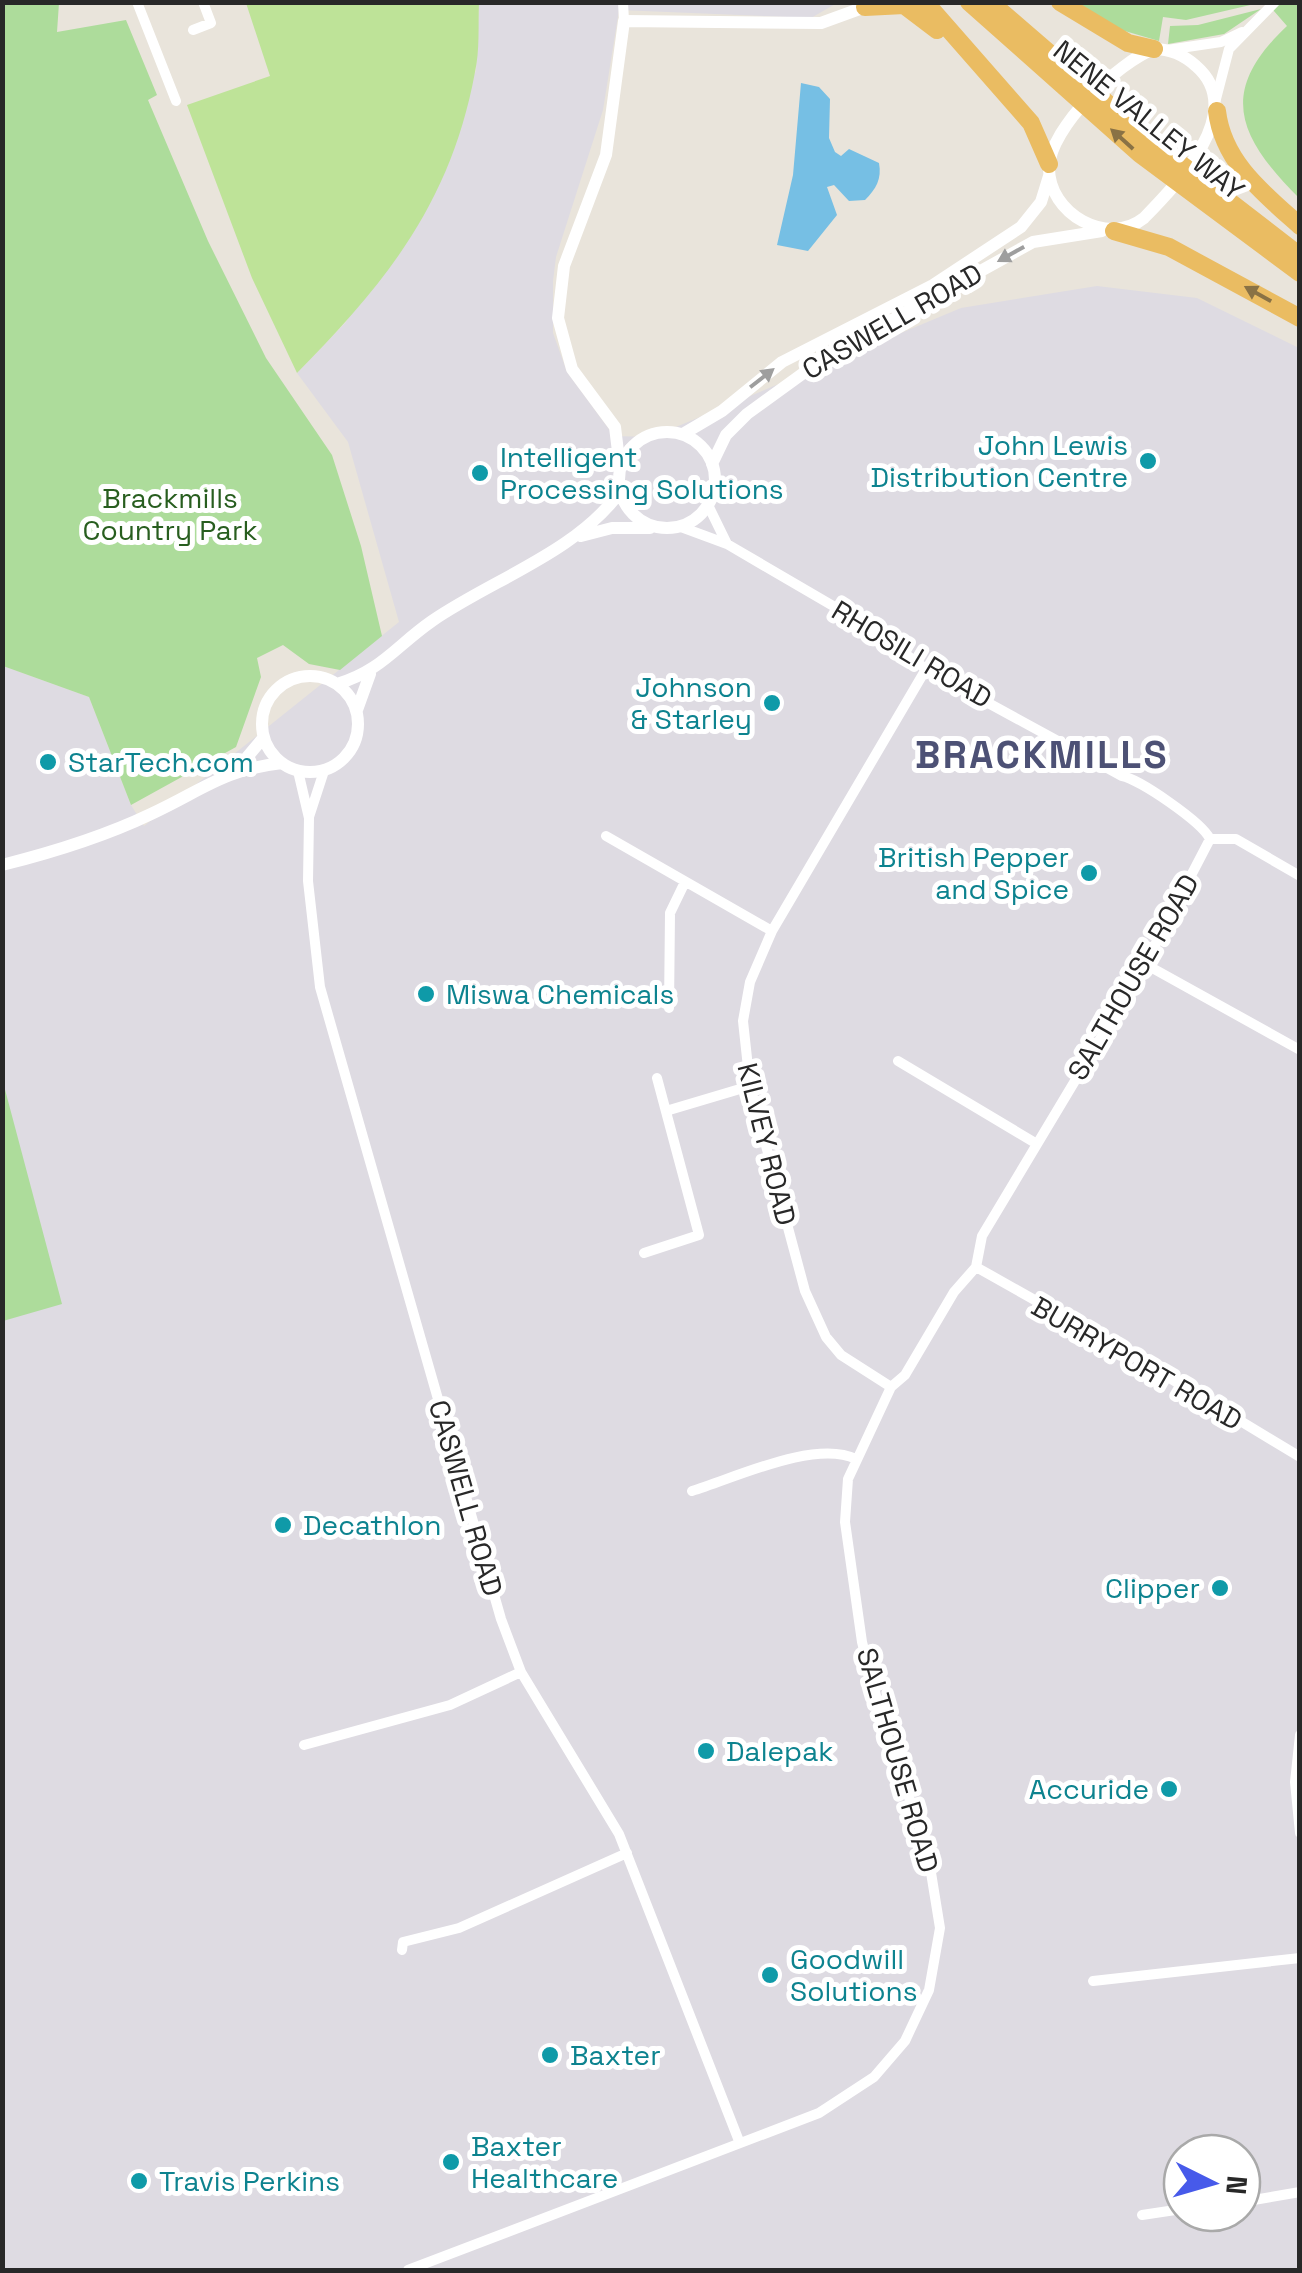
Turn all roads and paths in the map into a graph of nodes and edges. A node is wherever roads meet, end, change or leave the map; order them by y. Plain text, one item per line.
1 (137, 2) edge
2 (203, 2) edge
3 (623, 2) edge
4 (925, 2) edge
5 (969, 2) edge
6 (990, 2) edge
7 (1060, 2) edge
8 (1275, 2) edge
9 (867, 5) edge
10 (624, 20) junction
11 (193, 30) dead end
12 (1243, 32) junction
13 (1160, 50) junction
14 (972, 60) junction
15 (176, 101) dead end
16 (1217, 105) junction
17 (1049, 170) junction
18 (1300, 226) edge
19 (1110, 231) junction
20 (1291, 259) edge
21 (1300, 275) edge
22 (1300, 318) edge
23 (604, 412) junction
24 (683, 434) junction
25 (644, 438) junction
26 (712, 464) junction
27 (620, 468) junction
28 (620, 492) junction
29 (708, 505) junction
30 (681, 527) junction
31 (659, 528) junction
32 (573, 538) junction
33 (727, 544) junction
34 (926, 669) junction
35 (370, 674) junction
36 (338, 684) junction
37 (357, 710) junction
38 (264, 737) junction
39 (282, 764) junction
40 (238, 768) junction
41 (298, 771) junction
42 (324, 771) junction
43 (309, 818) junction
44 (606, 836) dead end
45 (1210, 839) junction
46 (2, 865) edge
47 (1300, 876) edge
48 (685, 882) junction
49 (772, 931) junction
50 (1145, 964) junction
51 (669, 1008) dead end
52 (1300, 1050) edge
53 (898, 1061) dead end
54 (657, 1078) dead end
55 (750, 1086) junction
56 (666, 1111) junction
57 (1037, 1144) junction
58 (644, 1253) dead end
59 (976, 1267) junction
60 (891, 1388) junction
61 (1300, 1458) edge
62 (856, 1459) junction
63 (692, 1491) dead end
64 (521, 1672) junction
65 (1300, 1735) edge
66 (304, 1745) dead end
67 (1300, 1833) edge
68 (627, 1853) junction
69 (402, 1950) dead end
70 (1300, 1958) edge
71 (1094, 1980) dead end
72 (739, 2141) junction
73 (1300, 2192) edge
74 (1262, 2199) edge
75 (1162, 2212) edge
76 (1142, 2215) dead end
77 (408, 2270) edge

1 - 15 street
2 - 11 street
3 - 10 street
4 - 14 highway
20 -> 5 highway, NENE VALLEY WAY
6 - 20 highway, NENE VALLEY WAY
7 - 13 highway
8 - 12 street
9 - 10 street
9 - 14 highway
10 - 23 street
12 - 13 street
12 - 16 street
13 - 16 street
13 - 17 street
14 - 17 highway
16 - 18 highway
16 - 19 street
17 - 19 street
24 -> 17 street, CASWELL ROAD
22 -> 19 highway
19 -> 26 street, CASWELL ROAD
20 - 21 highway
23 - 25 street
23 - 27 street
24 - 25 street
24 - 26 street
25 - 27 street
26 - 29 street
27 - 28 street
28 - 31 street
28 - 32 street
29 - 30 street
29 - 33 street
30 - 31 street
30 - 33 street, RHOSILI ROAD
31 - 32 street
32 - 35 street
33 - 34 street, RHOSILI ROAD
34 - 45 street, RHOSILI ROAD
34 - 49 street, KILVEY ROAD
35 - 36 street
35 - 37 street
36 - 37 street
36 - 38 street
37 - 42 street
38 - 39 street
38 - 40 street
39 - 40 street
39 - 41 street
40 - 46 street
41 - 42 street
41 - 43 street, CASWELL ROAD
42 - 43 street, CASWELL ROAD
43 - 64 street, CASWELL ROAD
44 - 48 street
45 - 47 street, RHOSILI ROAD
45 - 50 street, SALTHOUSE ROAD
48 - 49 street
48 - 51 street
49 - 55 street, KILVEY ROAD
50 - 52 street
50 - 57 street, SALTHOUSE ROAD
53 - 57 street
54 - 56 street
55 - 56 street
55 - 60 street, KILVEY ROAD
56 - 58 street
57 - 59 street, SALTHOUSE ROAD
59 - 60 street, SALTHOUSE ROAD
59 - 61 street, BURRYPORT ROAD
60 - 62 street, SALTHOUSE ROAD
62 - 63 street
62 - 72 street, SALTHOUSE ROAD
64 - 66 street
64 - 68 street, CASWELL ROAD
65 - 67 street
68 - 69 street
68 - 72 street, CASWELL ROAD
70 - 71 street
72 - 77 street, SALTHOUSE ROAD
73 - 74 street
75 - 76 street

